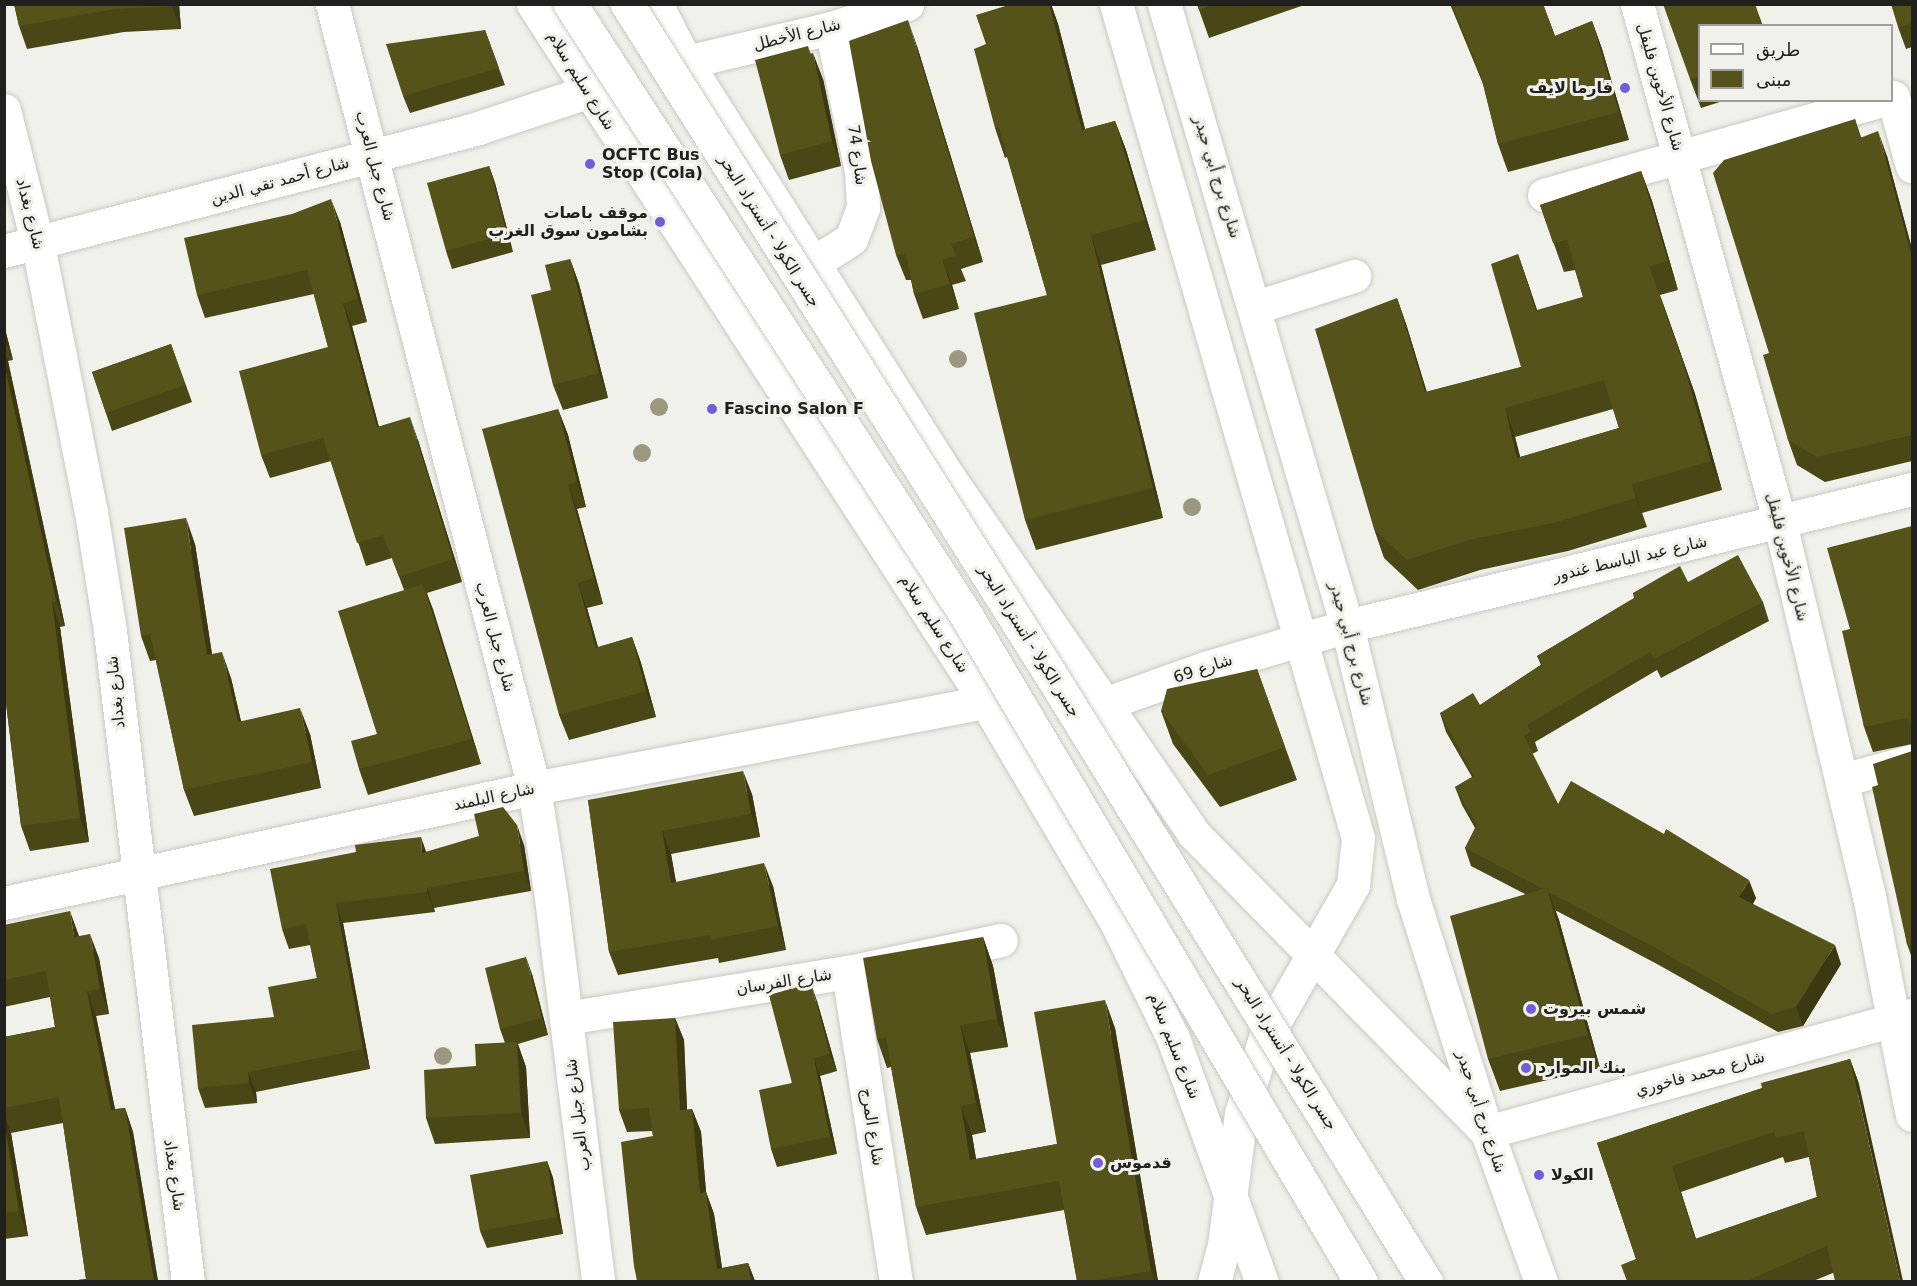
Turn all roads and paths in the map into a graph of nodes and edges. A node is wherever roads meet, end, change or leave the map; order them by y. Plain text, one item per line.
1 (332, 4) edge
2 (533, 4) edge
3 (570, 4) edge
4 (627, 4) edge
5 (656, 4) edge
6 (907, 4) edge
7 (1116, 4) edge
8 (1164, 4) edge
9 (1637, 4) edge
10 (831, 28) junction
11 (686, 62) junction
12 (587, 92) junction
13 (1894, 97) edge
14 (1877, 102) edge
15 (4, 110) edge
16 (373, 156) junction
17 (1681, 159) junction
18 (1912, 166) edge
19 (1544, 195) dead end
20 (38, 245) junction
21 (4, 251) edge
22 (815, 262) junction
23 (1354, 276) dead end
24 (1256, 306) junction
25 (1912, 489) edge
26 (1780, 523) junction
27 (1347, 626) junction
28 (1301, 640) junction
29 (986, 702) junction
30 (1107, 703) junction
31 (1912, 760) edge
32 (1842, 780) junction
33 (534, 788) junction
34 (140, 874) junction
35 (4, 903) edge
36 (1001, 940) dead end
37 (1314, 952) junction
38 (848, 972) junction
39 (566, 1018) junction
40 (1902, 1018) edge
41 (1912, 1115) edge
42 (1487, 1132) junction
43 (1229, 1192) junction
44 (188, 1281) edge
45 (598, 1281) edge
46 (896, 1281) edge
47 (1214, 1281) edge
48 (1262, 1281) edge
49 (1361, 1281) edge
50 (1426, 1281) edge
51 (1541, 1281) edge

1 - 16 main road, شارع جبل العرب
2 - 12 main road, شارع سليم سلام
3 - 49 main road, bridge
4 - 50 main road, جسر الكولا - أتستراد البحر, bridge
5 - 11 main road
6 - 10 main road, شارع الأخطل
7 - 28 main road
8 - 24 main road, شارع برج أبي حيدر
9 - 17 main road, شارع الأخوين فليفل
10 - 11 main road, شارع الأخطل
10 - 22 main road, شارع 74
11 - 22 main road
12 - 16 main road, شارع أحمد تقي الدين
12 - 29 main road, شارع سليم سلام
13 - 18 main road
14 - 17 main road
15 - 20 main road, شارع بغداد
16 - 20 main road, شارع أحمد تقي الدين
16 - 33 main road, شارع جبل العرب
17 - 19 main road
17 - 26 main road, شارع الأخوين فليفل
20 - 21 main road, شارع أحمد تقي الدين
20 - 34 main road, شارع بغداد
22 - 30 main road
23 - 24 main road
24 - 27 main road, شارع برج أبي حيدر
25 - 26 main road, شارع عبد الباسط غندور
26 - 27 main road, شارع عبد الباسط غندور
26 - 32 main road, شارع الأخوين فليفل
27 - 28 main road, شارع عبد الباسط غندور
27 - 42 main road, شارع برج أبي حيدر
28 - 30 main road, شارع 69
28 - 37 main road
29 - 33 main road, شارع البلمند
29 - 43 main road, شارع سليم سلام
30 - 37 main road
31 - 32 main road
32 - 40 main road, شارع الأخوين فليفل
33 - 34 main road, شارع البلمند
33 - 39 main road, شارع جبل العرب
34 - 35 main road, شارع البلمند
34 - 44 main road, شارع بغداد
36 - 38 main road, شارع الفرسان
37 - 42 main road
37 - 43 main road
38 - 39 main road, شارع الفرسان
38 - 46 main road, شارع المرج
39 - 45 main road, شارع جبل العرب
40 - 41 main road, شارع الأخوين فليفل
40 - 42 main road, شارع محمد فاخوري
42 - 51 main road, شارع برج أبي حيدر
43 - 47 main road
43 - 48 main road, شارع سليم سلام

